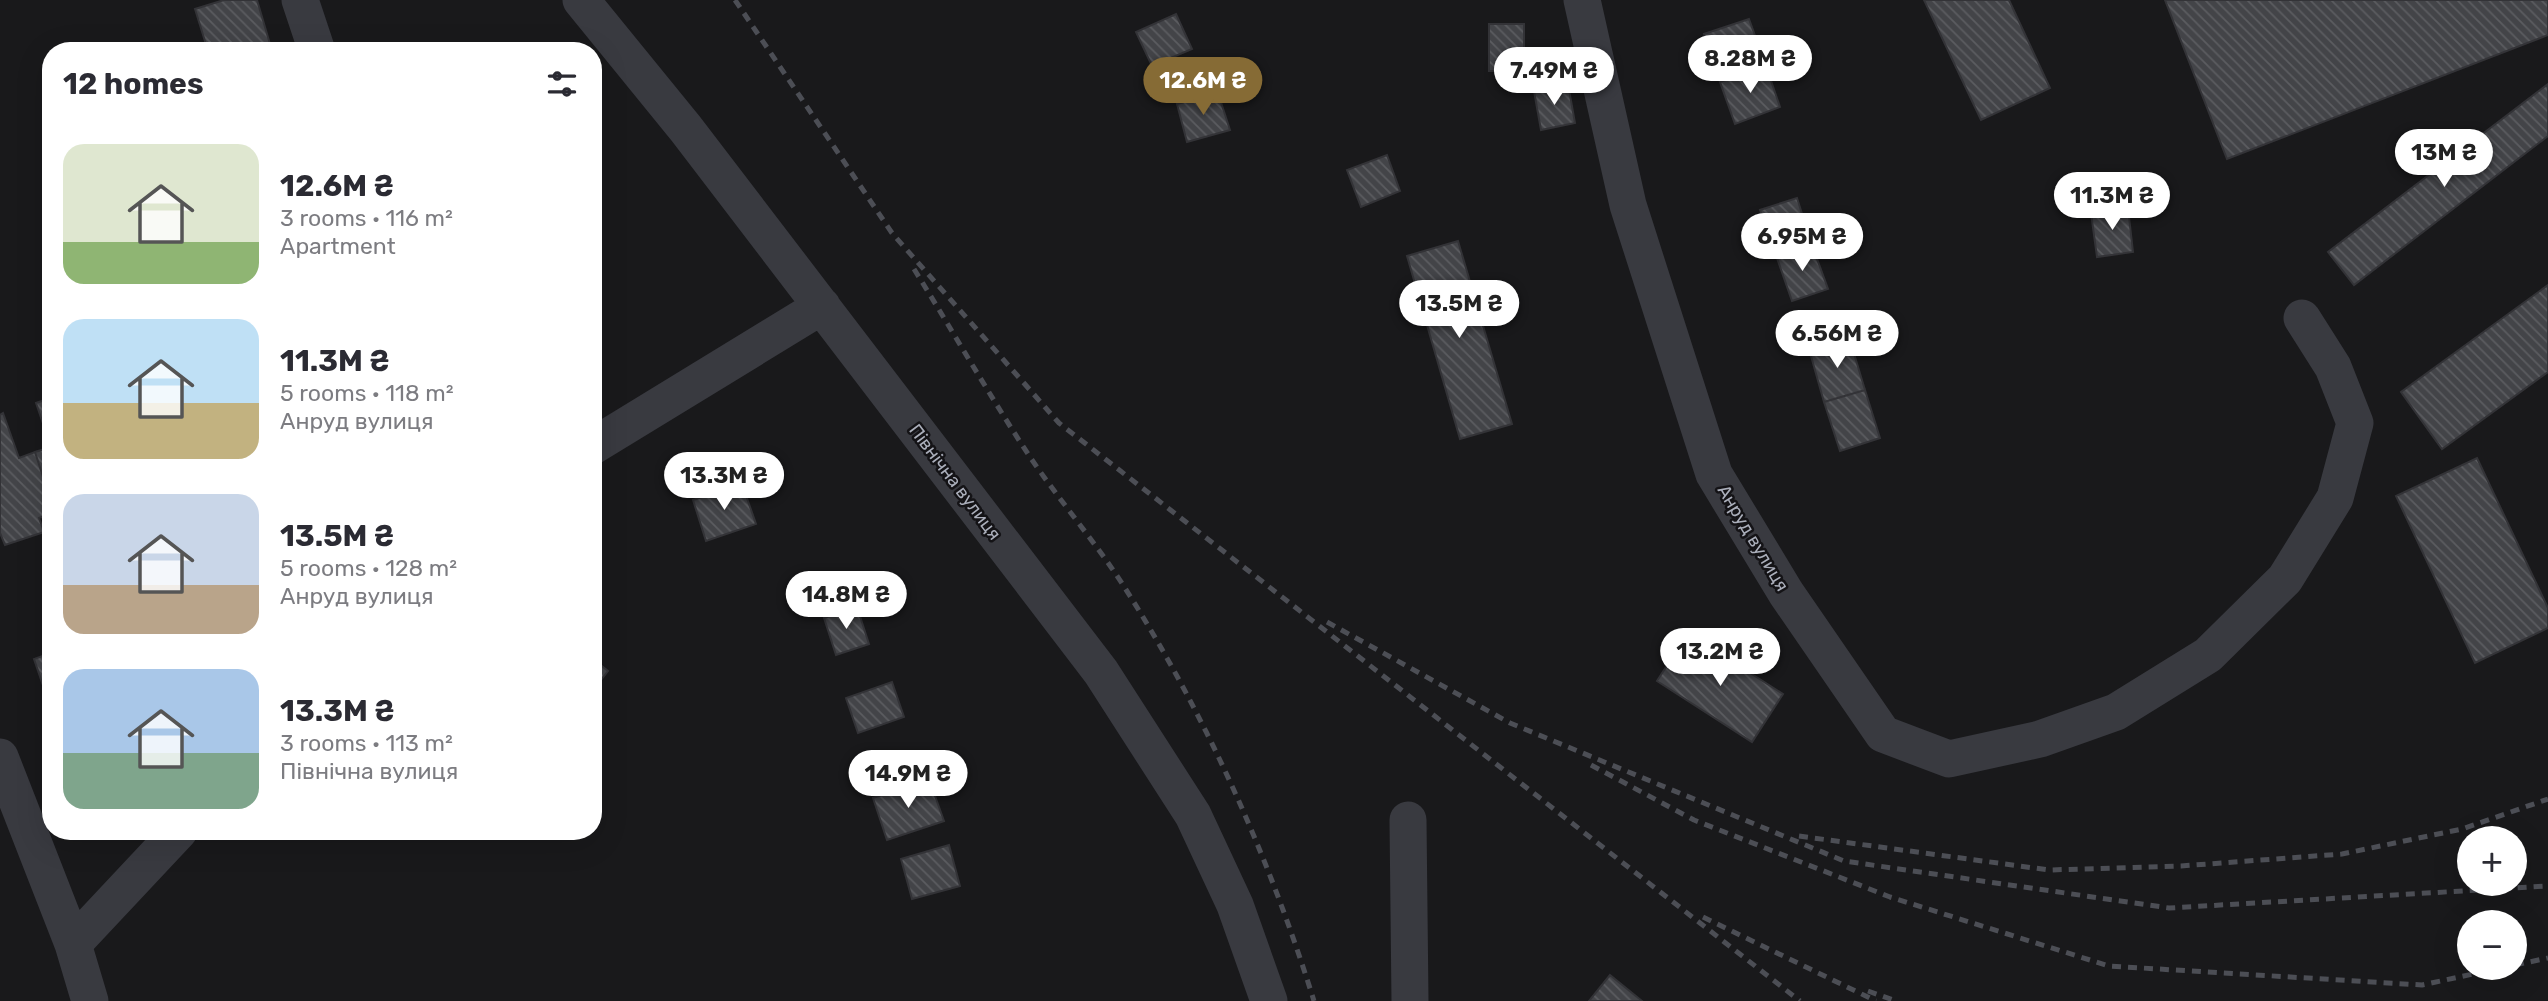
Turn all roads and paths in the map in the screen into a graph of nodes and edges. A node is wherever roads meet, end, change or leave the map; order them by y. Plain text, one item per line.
1 (300, 0) edge
2 (581, 0) edge
3 (1582, 0) edge
4 (314, 42) edge
5 (822, 306) junction
6 (2302, 318) dead end
7 (602, 440) edge
8 (0, 757) edge
9 (1408, 820) dead end
10 (171, 840) edge
11 (73, 944) junction
12 (90, 1001) edge
13 (1269, 1001) edge
14 (1410, 1001) edge

1 - 4 street
2 - 5 street, Північна вулиця
3 - 6 street, Анруд вулиця
5 - 7 street
5 - 13 street, Північна вулиця
8 - 11 street
9 - 14 street
10 - 11 street
11 - 12 street

